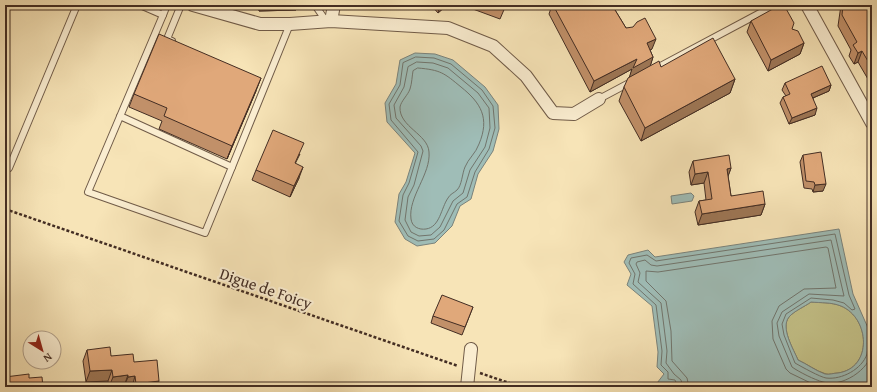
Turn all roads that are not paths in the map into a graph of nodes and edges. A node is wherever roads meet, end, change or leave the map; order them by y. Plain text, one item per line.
1 (77, 5) edge
2 (140, 5) edge
3 (167, 5) edge
4 (181, 5) edge
5 (194, 5) edge
6 (315, 5) edge
7 (334, 5) edge
8 (775, 5) edge
9 (807, 5) edge
10 (162, 15) junction
11 (328, 21) junction
12 (290, 24) junction
13 (181, 46) edge
14 (647, 74) edge
15 (640, 77) edge
16 (259, 81) edge
17 (266, 84) junction
18 (599, 99) joint
19 (120, 116) junction
20 (872, 123) edge
21 (232, 167) junction
22 (8, 168) dead end
23 (471, 349) dead end
24 (468, 387) edge

1 - 22 lane
2 - 10 lane
3 - 10 lane
4 - 13 lane
5 - 12 street
6 - 11 lane
7 - 11 street
8 - 14 lane
9 - 20 street
10 - 19 lane
11 - 12 street
11 - 18 street
12 - 17 lane
15 - 18 lane
16 - 17 lane
17 - 21 lane
19 - 21 lane
19 - 21 lane
23 - 24 street

